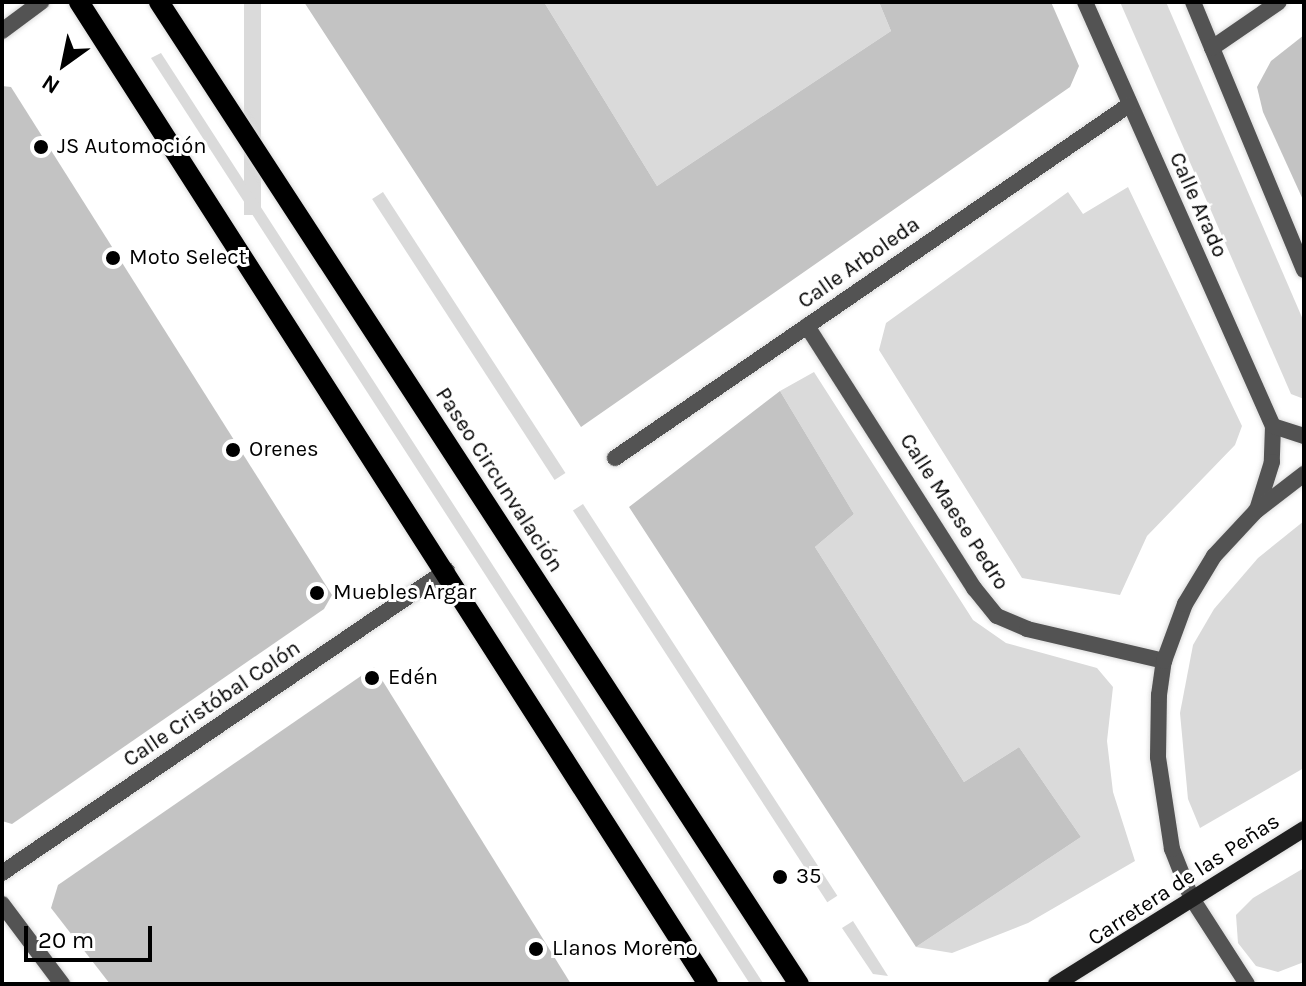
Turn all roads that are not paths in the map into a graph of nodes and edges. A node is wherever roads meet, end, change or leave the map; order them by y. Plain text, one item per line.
1 (41, 2) edge
2 (79, 2) edge
3 (159, 2) edge
4 (1085, 2) edge
5 (1193, 2) edge
6 (1279, 2) edge
7 (2, 31) edge
8 (1212, 48) junction
9 (1129, 105) junction
10 (1304, 270) edge
11 (807, 326) junction
12 (1273, 426) junction
13 (1304, 436) edge
14 (615, 458) dead end
15 (1304, 474) edge
16 (1256, 511) junction
17 (447, 570) junction
18 (1164, 661) junction
19 (1304, 829) edge
20 (2, 873) edge
21 (1191, 897) junction
22 (2, 904) edge
23 (1084, 976) edge
24 (62, 984) edge
25 (708, 984) edge
26 (799, 984) edge
27 (1056, 984) edge
28 (1247, 984) edge

1 - 7 street
2 - 17 main road
3 - 26 main road, Paseo Circunvalación
4 - 9 street, Calle Arado
5 - 8 street
6 - 8 street
8 - 10 street
9 - 11 street, Calle Arboleda
9 - 12 street, Calle Arado
11 - 14 street, Calle Arboleda
11 - 18 street, Calle Maese Pedro
12 - 13 street
12 - 16 street, Calle Arado
15 - 16 street
16 - 18 street
17 - 20 street, Calle Cristóbal Colón
17 - 25 main road
18 - 21 street
19 - 21 main road, Carretera de las Peñas
21 - 23 main road, Carretera de las Peñas
21 - 28 street
22 - 24 street
23 - 27 main road, Carretera de las Peñas

